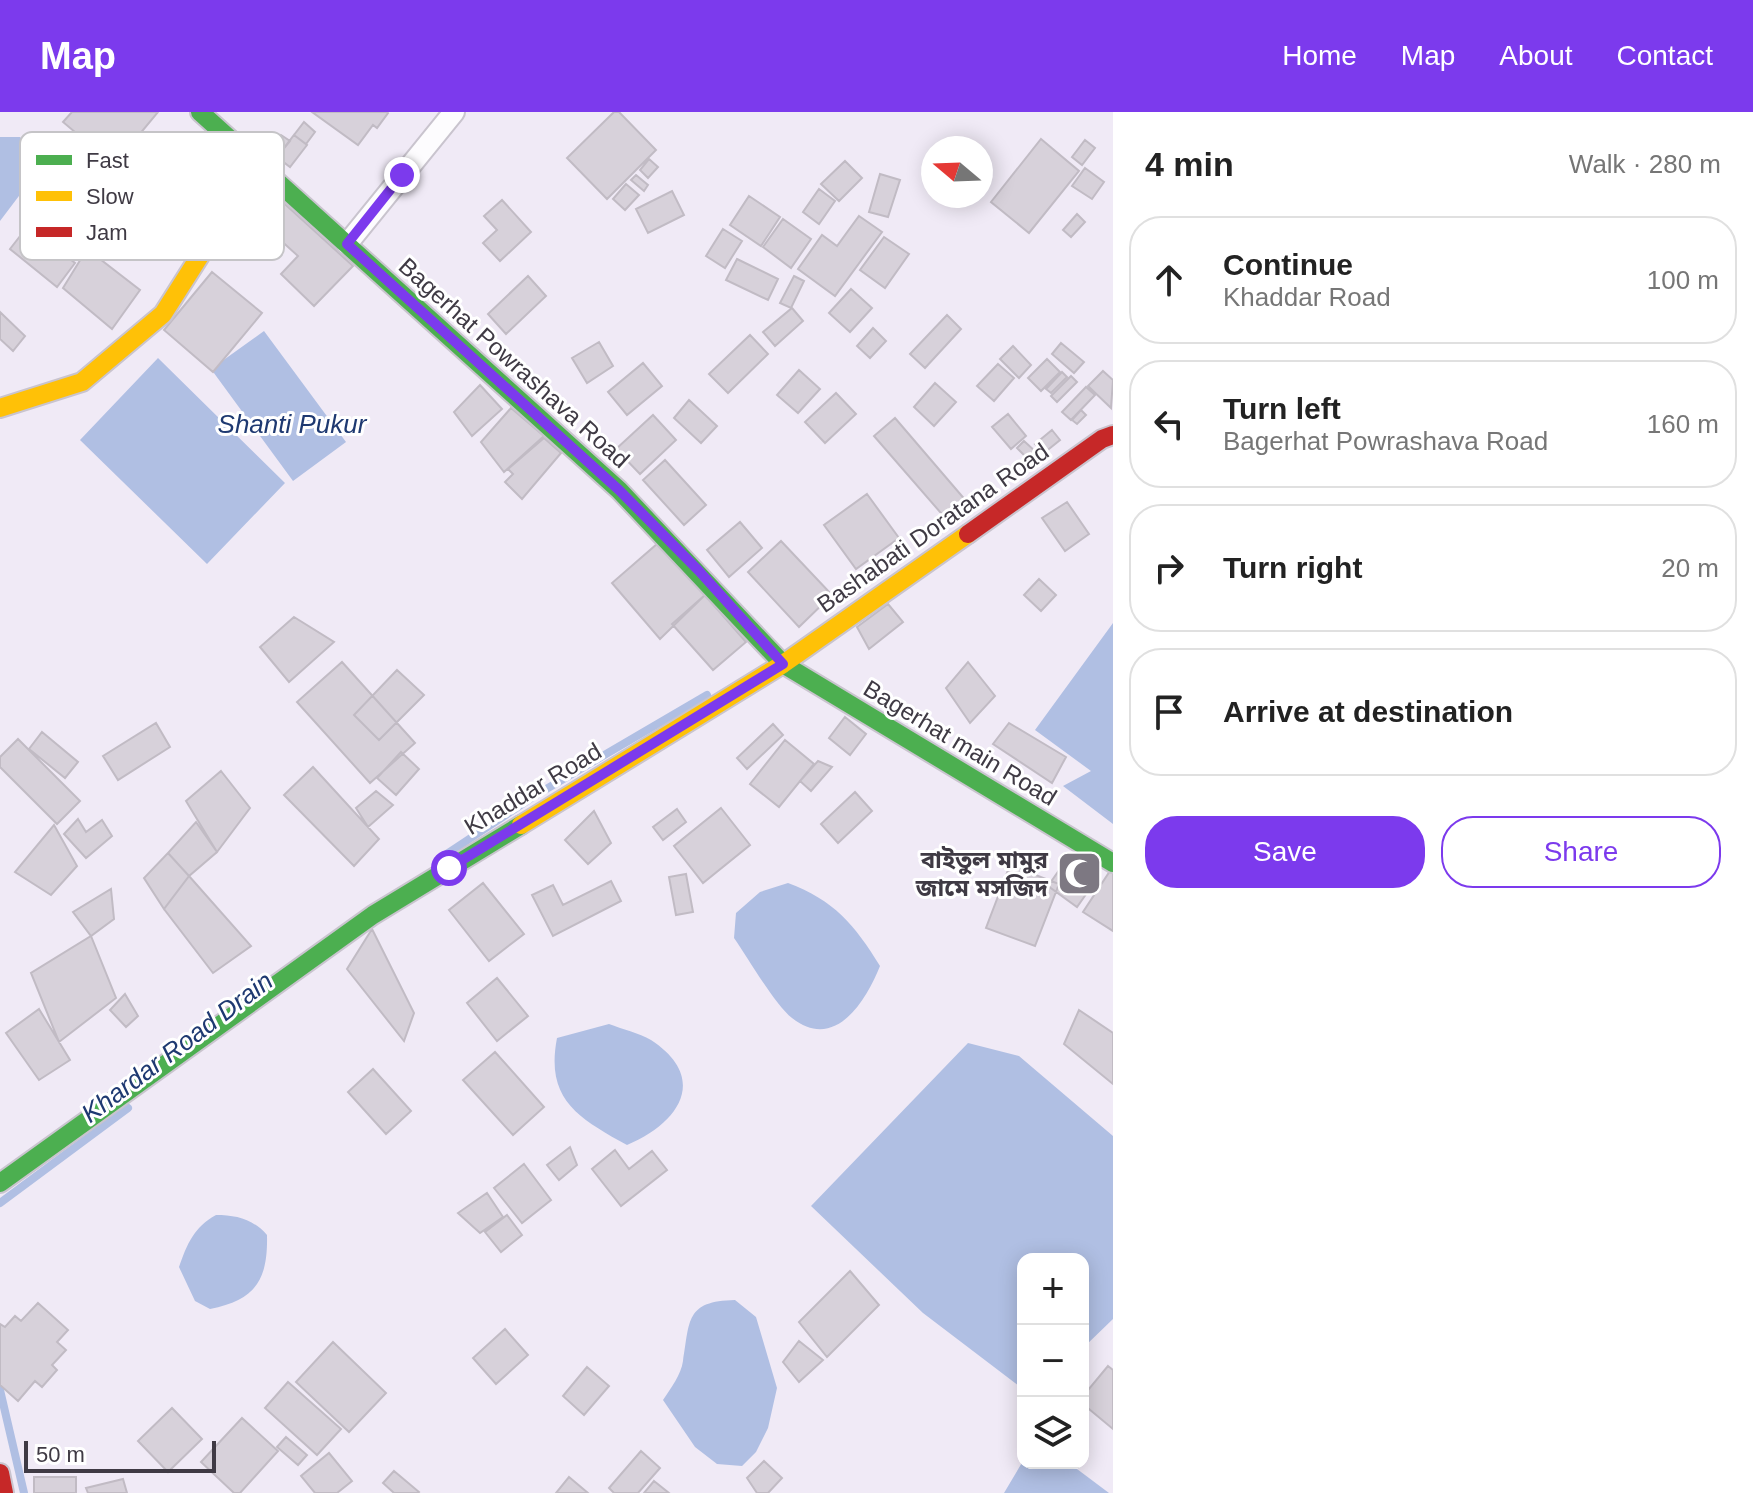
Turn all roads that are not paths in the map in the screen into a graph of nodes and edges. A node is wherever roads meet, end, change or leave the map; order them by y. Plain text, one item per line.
1 (200, 112) edge
2 (454, 112) edge
3 (221, 132) edge
4 (284, 189) edge
5 (347, 244) junction
6 (197, 260) edge
7 (0, 408) edge
8 (1113, 435) edge
9 (783, 664) junction
10 (1113, 863) edge
11 (0, 1183) edge
12 (0, 1473) edge
13 (4, 1493) edge

1 - 3 street, Bagerhat Powrashava Road
2 - 5 street
4 - 5 street, Bagerhat Powrashava Road
5 - 9 street, Bagerhat Powrashava Road
6 - 7 street
8 - 9 street, Bashabati Doratana Road
9 - 10 street, Bagerhat main Road
9 - 11 street, Khaddar Road
12 - 13 street

